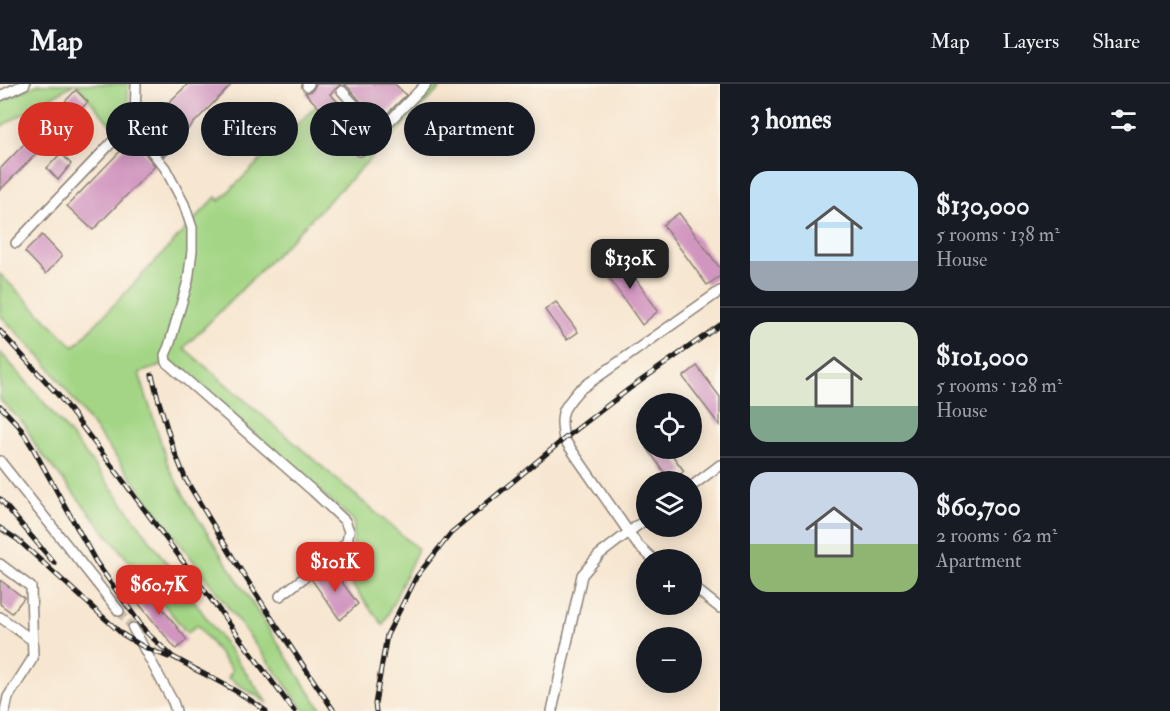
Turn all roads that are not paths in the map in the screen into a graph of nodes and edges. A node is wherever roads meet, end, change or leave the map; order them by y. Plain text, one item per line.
1 (25, 84) edge
2 (136, 84) edge
3 (426, 84) edge
4 (342, 91) dead end
5 (0, 96) edge
6 (135, 102) edge
7 (352, 102) edge
8 (392, 119) edge
9 (106, 148) edge
10 (155, 156) edge
11 (16, 243) dead end
12 (720, 291) edge
13 (0, 461) edge
14 (720, 465) edge
15 (702, 478) edge
16 (636, 526) edge
17 (628, 532) junction
18 (642, 549) edge
19 (0, 564) edge
20 (702, 594) edge
21 (280, 596) dead end
22 (720, 608) edge
23 (119, 611) tunnel mouth
24 (0, 617) edge
25 (133, 628) tunnel mouth
26 (32, 640) junction
27 (4, 711) edge
28 (176, 711) edge
29 (552, 711) edge

1 - 5 street
2 - 6 street
3 - 8 street
4 - 7 street
9 - 11 street
10 - 21 street
12 - 17 street
13 - 23 street
14 - 15 street
16 - 17 street
17 - 18 street
17 - 29 street
19 - 26 street
20 - 22 street
24 - 26 street
25 - 28 street
26 - 27 street

